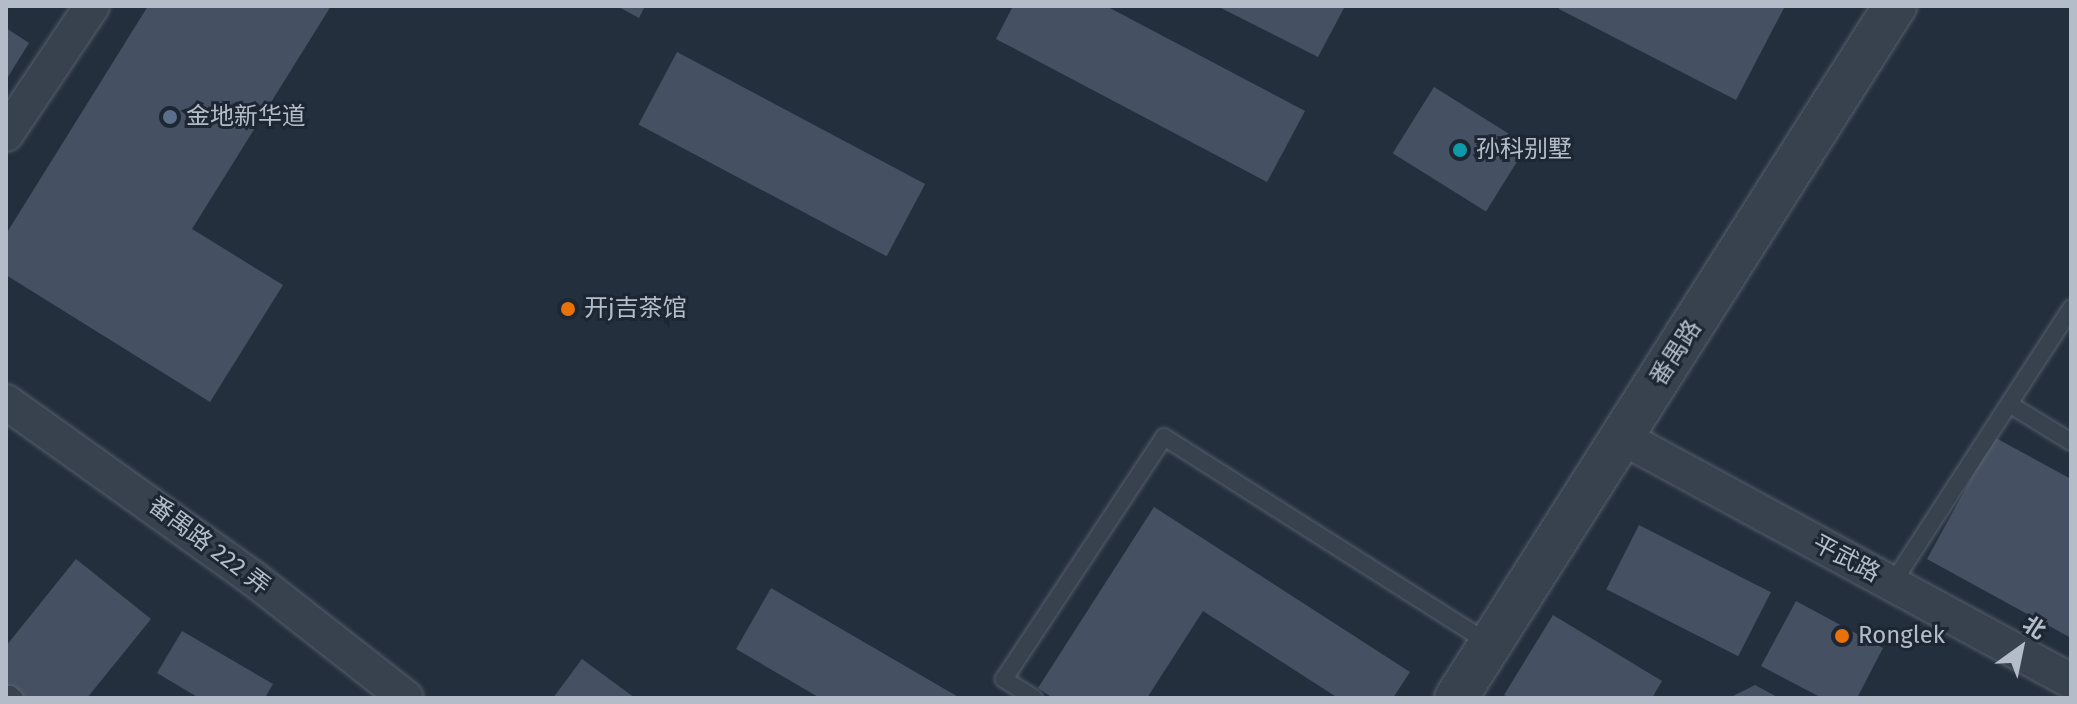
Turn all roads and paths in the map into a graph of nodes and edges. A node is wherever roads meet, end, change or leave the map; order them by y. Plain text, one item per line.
1 (92, 6) edge
2 (1895, 6) edge
3 (6, 134) edge
4 (2071, 308) edge
5 (6, 402) edge
6 (2009, 404) junction
7 (1620, 436) junction
8 (2071, 442) edge
9 (1892, 584) junction
10 (1490, 644) junction
11 (2071, 681) edge
12 (7, 698) edge
13 (15, 698) edge
14 (406, 698) edge
15 (1034, 698) edge
16 (1456, 698) edge

1 - 3 street
2 - 7 street, 番禺路
4 - 6 lane
5 - 14 street, 番禺路 222 弄
6 - 8 lane
6 - 9 lane
7 - 9 street, 平武路
7 - 10 street, 番禺路
9 - 11 street, 平武路
10 - 15 lane
10 - 16 street, 番禺路
12 - 13 lane

